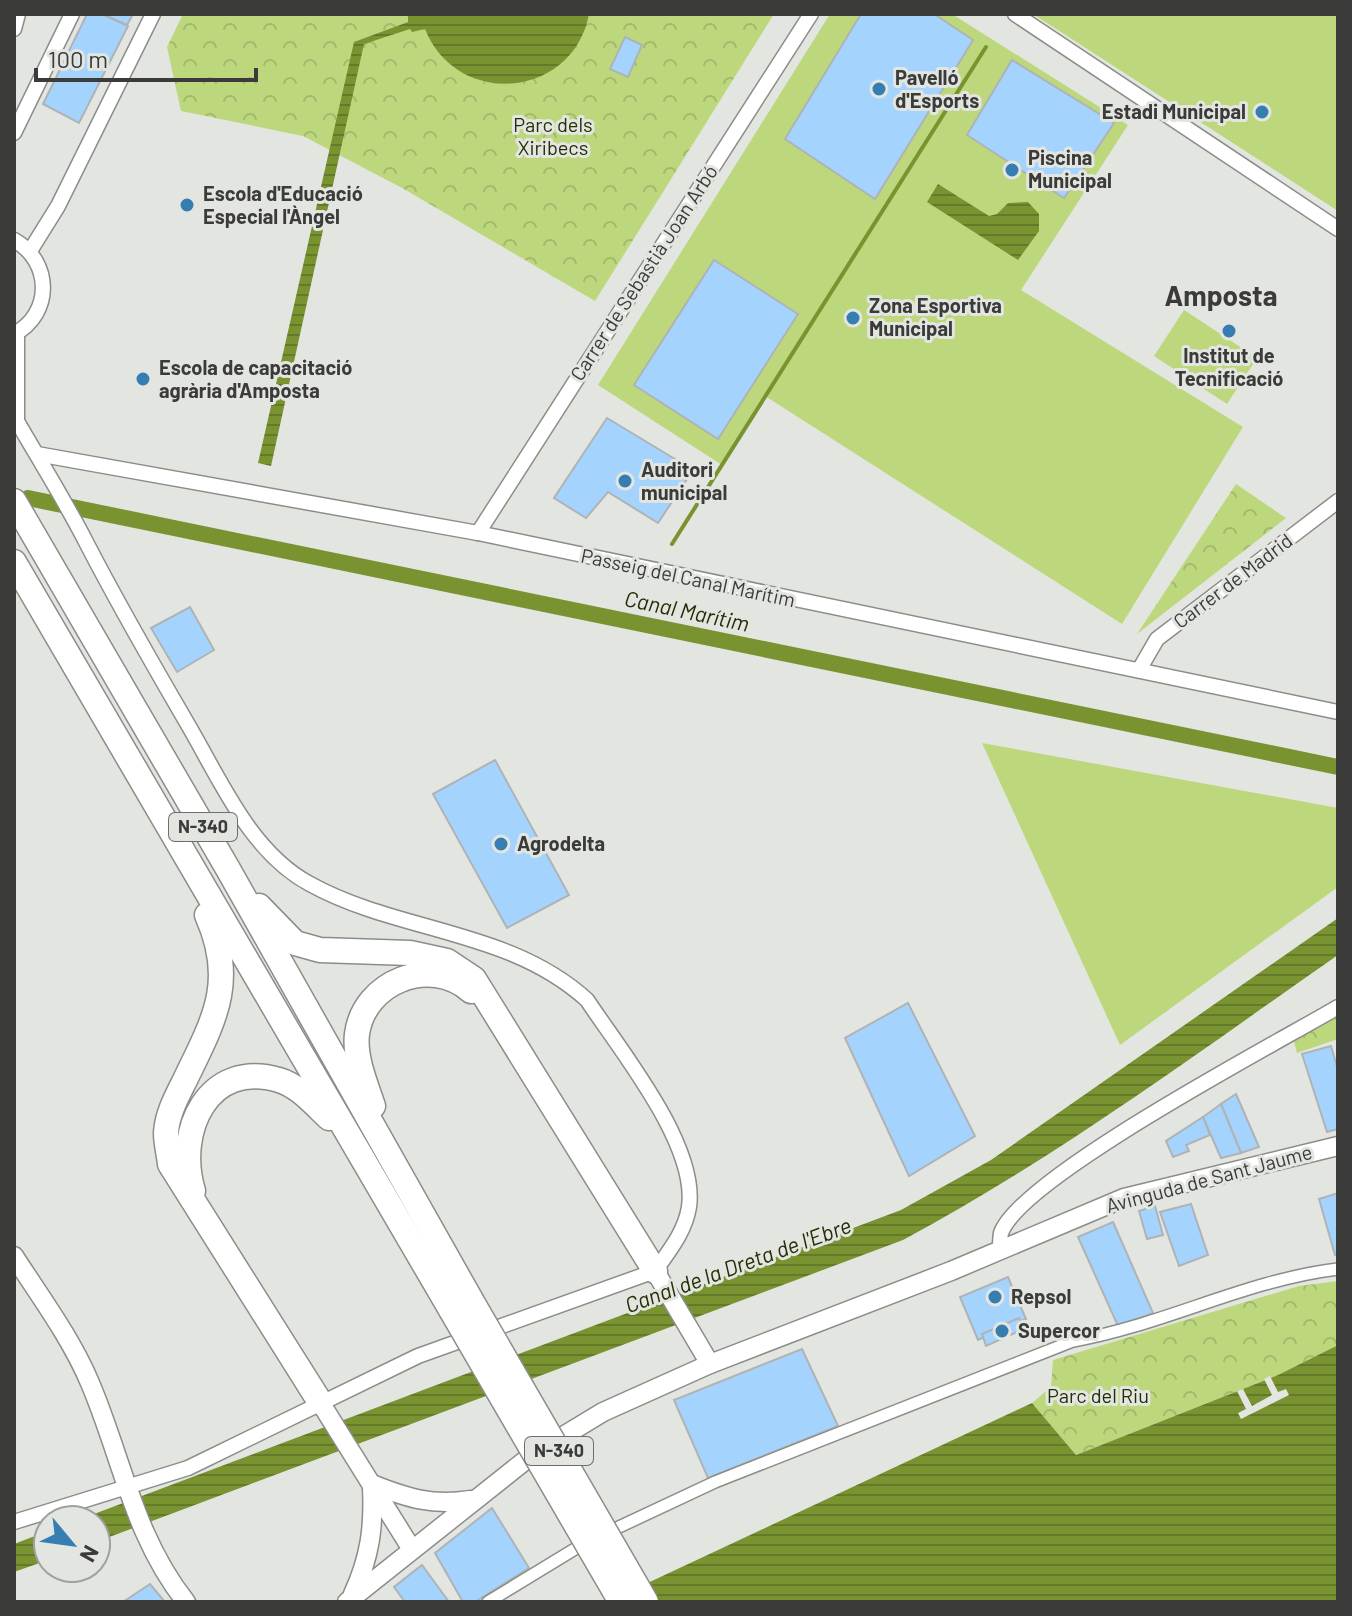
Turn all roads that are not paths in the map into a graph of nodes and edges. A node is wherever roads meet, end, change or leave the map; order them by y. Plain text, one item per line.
1 (18, 14) edge
2 (72, 14) edge
3 (153, 14) edge
4 (811, 14) edge
5 (1015, 14) edge
6 (14, 29) edge
7 (14, 133) edge
8 (1338, 229) edge
9 (14, 240) edge
10 (30, 251) junction
11 (16, 334) edge
12 (15, 418) edge
13 (37, 454) junction
14 (14, 501) edge
15 (1338, 501) edge
16 (478, 533) junction
17 (14, 562) edge
18 (1139, 670) junction
19 (1338, 712) edge
20 (165, 822) junction
21 (228, 869) junction
22 (1338, 1007) edge
23 (495, 1013) junction
24 (354, 1144) junction
25 (1338, 1146) edge
26 (388, 1154) junction
27 (199, 1209) junction
28 (1000, 1251) junction
29 (14, 1256) edge
30 (1338, 1269) edge
31 (660, 1279) junction
32 (461, 1305) junction
33 (710, 1364) junction
34 (324, 1408) junction
35 (372, 1484) junction
36 (128, 1493) junction
37 (474, 1499) junction
38 (14, 1522) edge
39 (411, 1548) junction
40 (349, 1600) edge
41 (186, 1602) edge
42 (488, 1602) edge
43 (621, 1602) edge
44 (646, 1602) edge

1 - 6 street
2 - 7 street
3 - 10 street
4 - 16 street, Carrer de Sebastià Joan Arbó
5 - 8 street
9 - 10 street
10 - 11 street
11 - 12 street
12 - 13 street
13 - 16 street, Passeig del Canal Marítim
13 - 31 street
14 - 21 highway, N-340
15 - 18 street, Carrer de Madrid
16 - 18 street, Passeig del Canal Marítim
17 - 20 highway, N-340
18 - 19 street, Passeig del Canal Marítim
20 - 24 highway, N-340
20 - 27 highway
21 - 23 highway
21 - 26 highway, N-340
22 - 28 street
23 - 26 highway
23 - 31 highway
24 - 27 highway
24 - 32 highway, N-340
25 - 28 street, Avinguda de Sant Jaume
26 - 32 highway, N-340
27 - 34 highway
28 - 33 street, Avinguda de Sant Jaume
29 - 36 street
30 - 42 street
31 - 33 street
31 - 34 street
32 - 43 highway, N-340, bridge
32 - 44 highway, N-340, bridge
33 - 37 street, Avinguda de Sant Jaume
34 - 35 street
34 - 36 street
35 - 37 street
35 - 39 street
35 - 40 street
36 - 38 street
36 - 41 street
37 - 39 street, Avinguda de Sant Jaume
39 - 40 street, Avinguda de Sant Jaume

